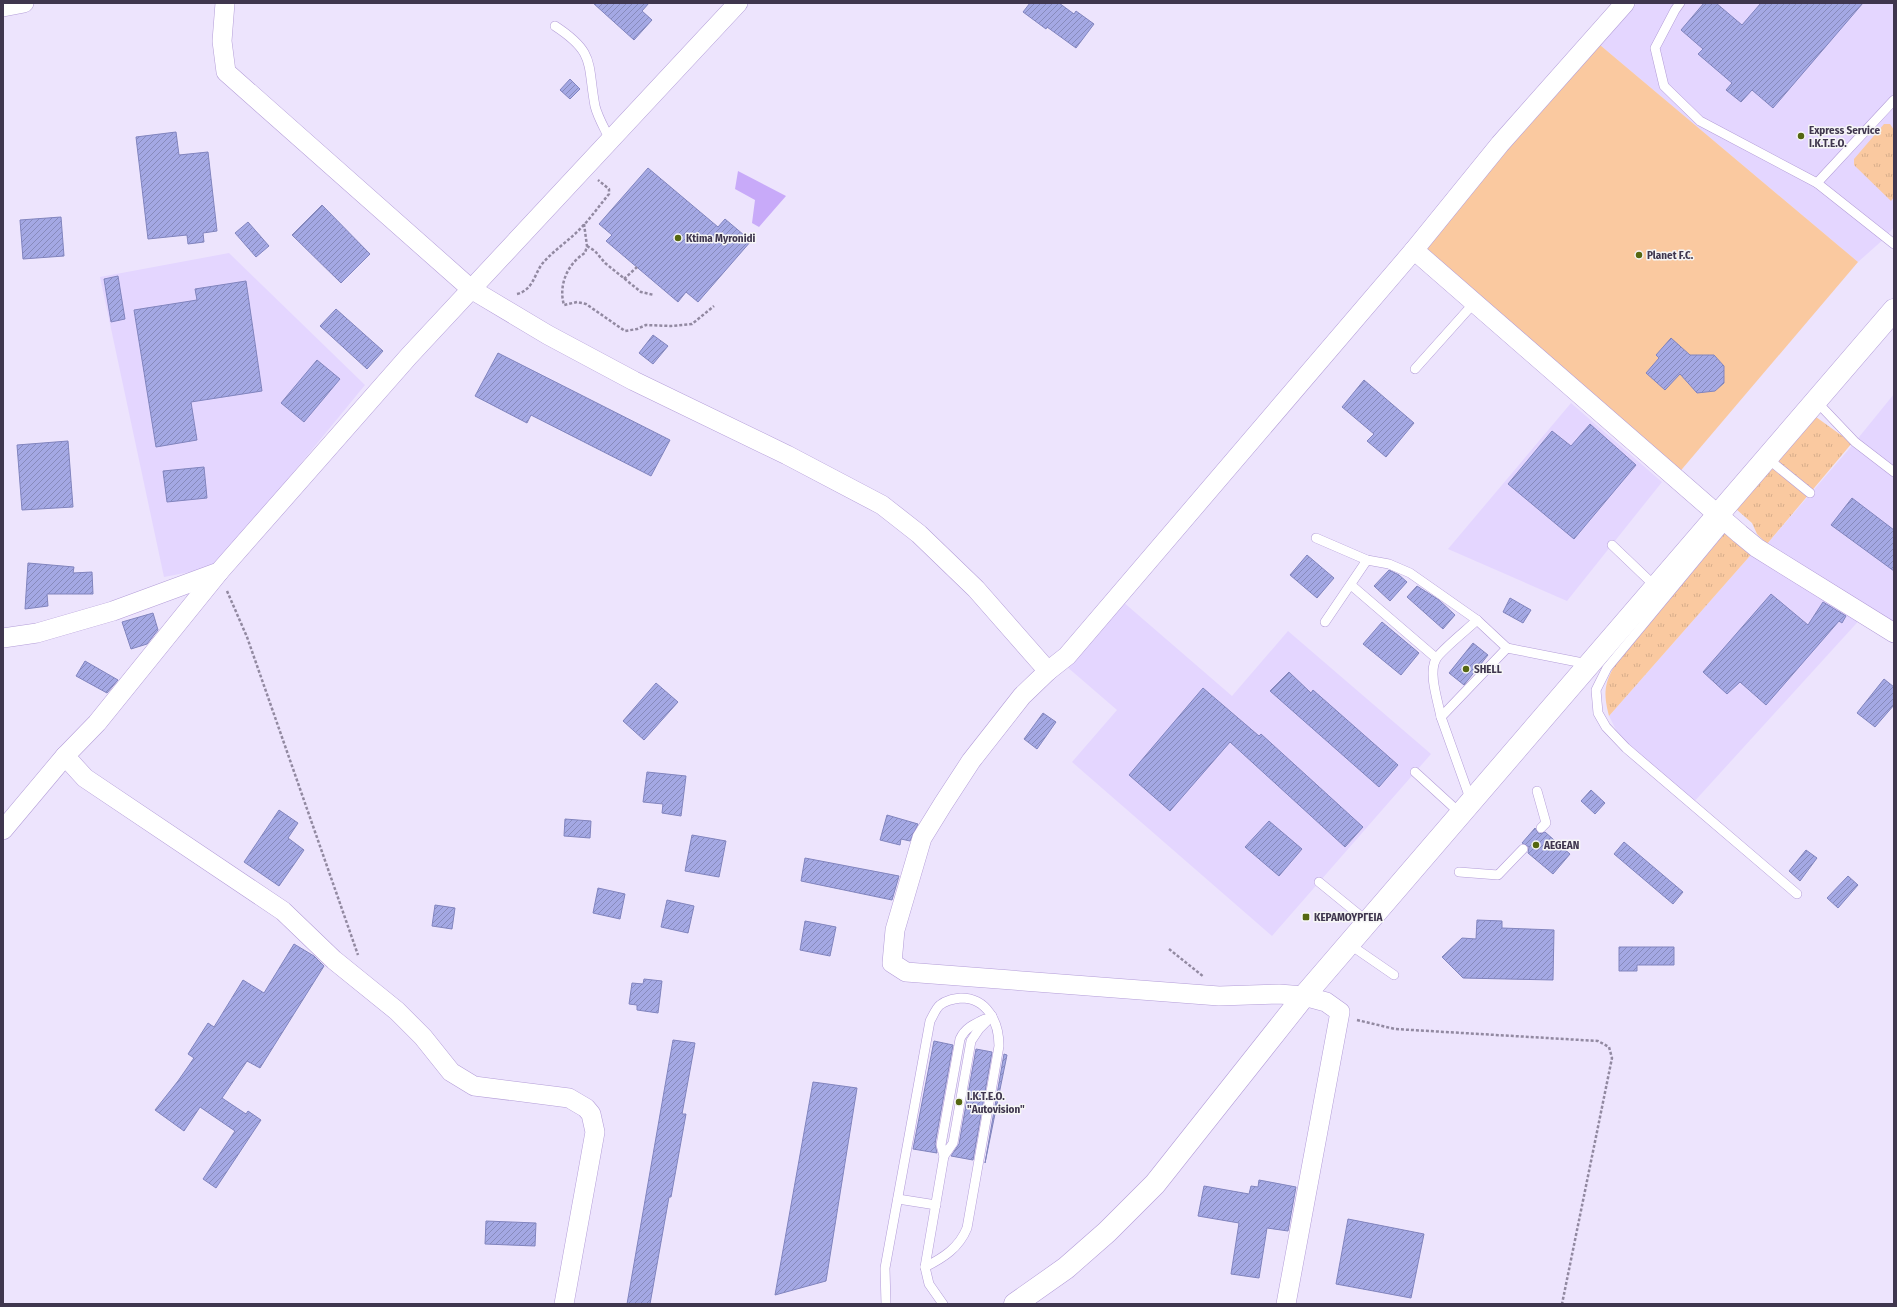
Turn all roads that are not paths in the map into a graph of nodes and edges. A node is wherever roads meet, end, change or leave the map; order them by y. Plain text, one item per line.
1 (24, 3) edge
2 (225, 3) edge
3 (738, 3) edge
4 (1625, 3) edge
5 (1680, 3) edge
6 (3, 7) edge
7 (555, 26) dead end
8 (1894, 100) edge
9 (610, 140) junction
10 (1817, 183) junction
11 (1894, 244) edge
12 (1414, 250) junction
13 (471, 289) junction
14 (1474, 303) junction
15 (1891, 320) edge
16 (1415, 369) dead end
17 (1816, 401) junction
18 (1767, 458) junction
19 (1894, 472) edge
20 (1810, 493) dead end
21 (1722, 519) junction
22 (1316, 538) dead end
23 (1612, 545) dead end
24 (1367, 560) junction
25 (219, 572) junction
26 (1351, 585) junction
27 (1656, 587) junction
28 (1477, 620) junction
29 (1325, 622) dead end
30 (1894, 632) edge
31 (3, 638) edge
32 (1507, 648) junction
33 (1436, 658) junction
34 (1589, 664) junction
35 (1048, 671) junction
36 (1441, 717) junction
37 (65, 756) junction
38 (1415, 772) dead end
39 (1537, 791) dead end
40 (1466, 808) junction
41 (1541, 828) dead end
42 (3, 830) edge
43 (1523, 849) dead end
44 (1459, 872) dead end
45 (1319, 882) dead end
46 (1797, 894) dead end
47 (1368, 922) junction
48 (1349, 944) junction
49 (1394, 975) dead end
50 (1304, 996) junction
51 (992, 1016) junction
52 (898, 1198) junction
53 (936, 1205) junction
54 (925, 1267) junction
55 (564, 1304) edge
56 (886, 1304) edge
57 (943, 1304) edge
58 (1015, 1304) edge
59 (1286, 1304) edge

1 - 6 street
2 - 13 street
3 - 9 street
4 - 12 street
5 - 10 lane
7 - 9 lane
8 - 10 lane
9 - 13 street
10 - 11 lane
12 - 14 street
12 - 35 street
13 - 25 street
13 - 35 street
14 - 16 lane
14 - 21 street
15 - 17 street
17 - 18 street
17 - 19 lane
18 - 20 lane
18 - 21 street
21 - 27 street
21 - 30 street
21 - 46 lane
22 - 24 lane
23 - 27 lane
24 - 26 lane
24 - 28 lane
25 - 31 street
25 - 37 street
26 - 29 lane
26 - 33 lane
27 - 34 street
28 - 32 lane
28 - 33 lane
32 - 34 lane
32 - 36 lane
33 - 36 lane
34 - 40 street
35 - 50 street
36 - 40 lane
37 - 42 street
37 - 55 street
38 - 40 lane
39 - 41 lane
40 - 47 street
43 - 44 lane
45 - 47 lane
47 - 48 street
48 - 49 lane
48 - 50 street
50 - 58 street
50 - 59 street
51 - 52 lane
51 - 53 lane
51 - 54 lane
52 - 53 lane
52 - 56 lane
53 - 54 lane
54 - 57 lane

